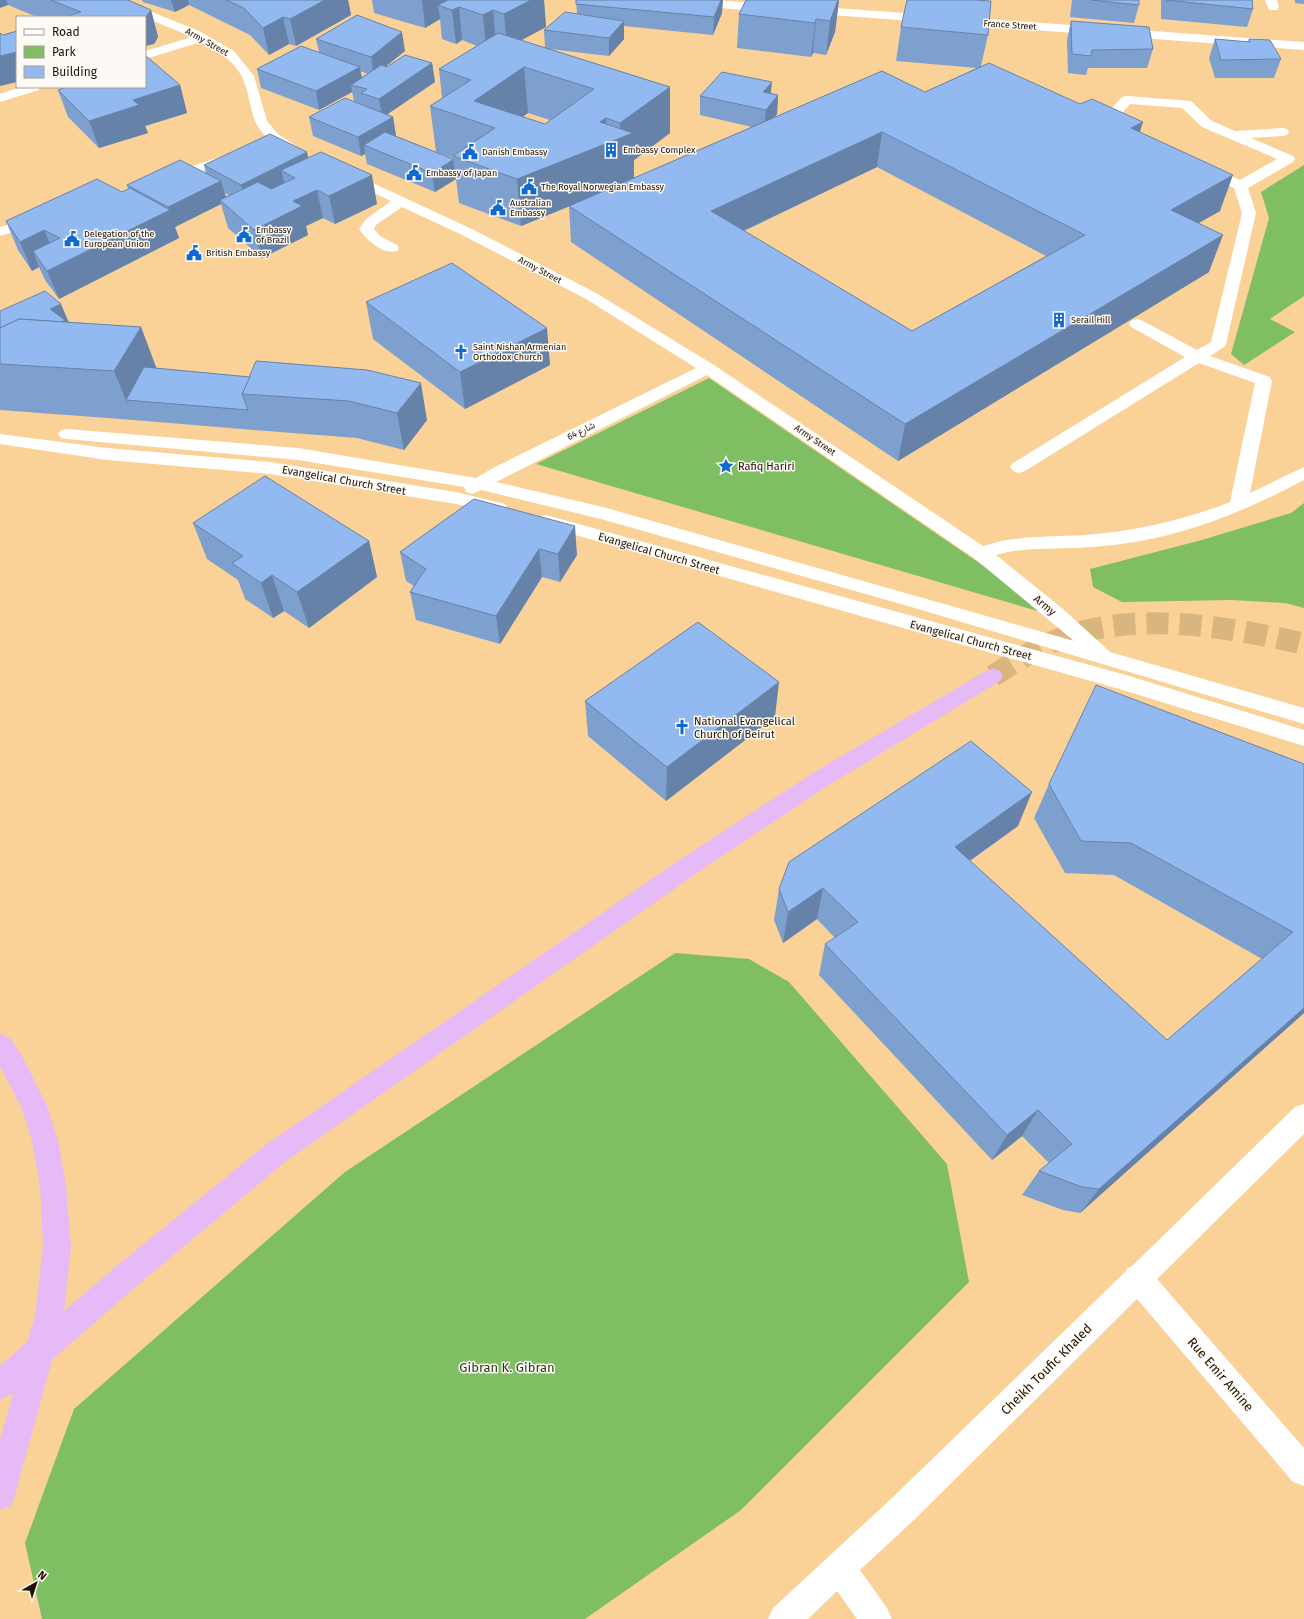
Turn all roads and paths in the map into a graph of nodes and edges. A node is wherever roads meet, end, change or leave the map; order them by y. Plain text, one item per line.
1 (112, 0) edge
2 (669, 0) edge
3 (782, 8) edge
4 (797, 10) edge
5 (203, 38) junction
6 (1304, 46) edge
7 (146, 55) edge
8 (31, 88) edge
9 (0, 98) edge
10 (1282, 132) dead end
11 (1127, 133) edge
12 (1232, 135) junction
13 (249, 152) edge
14 (304, 155) edge
15 (1190, 163) edge
16 (332, 168) edge
17 (159, 181) edge
18 (1240, 186) junction
19 (401, 201) junction
20 (53, 215) edge
21 (0, 232) edge
22 (392, 248) dead end
23 (1137, 324) edge
24 (1196, 357) junction
25 (708, 368) junction
26 (0, 427) edge
27 (0, 439) edge
28 (1019, 467) dead end
29 (1304, 473) edge
30 (479, 484) junction
31 (456, 498) junction
32 (1238, 505) junction
33 (981, 553) junction
34 (1105, 668) junction
35 (993, 676) tunnel mouth
36 (1304, 716) edge
37 (1304, 738) edge
38 (0, 1045) edge
39 (1304, 1116) edge
40 (1137, 1278) junction
41 (0, 1385) edge
42 (1304, 1471) edge
43 (0, 1495) edge
44 (840, 1568) junction
45 (784, 1619) edge
46 (876, 1619) edge

1 - 5 street, Army Street
2 - 3 street
4 - 6 street, France Street
5 - 7 street
5 - 14 street, Army Street
8 - 9 street
10 - 12 street
11 - 12 street
12 - 18 street
13 - 17 street
15 - 18 street
16 - 19 street, Army Street
18 - 24 street
19 - 22 street
19 - 25 street, Army Street
20 - 21 street
23 - 24 street
24 - 28 street
24 - 32 street
25 - 30 street, شارع 64
25 - 33 street, Army Street
26 - 30 street, Evangelical Church Street
27 - 31 street, Evangelical Church Street
29 - 32 street
30 - 31 street, شارع 64
30 - 34 street, Evangelical Church Street
31 - 34 street, Evangelical Church Street
32 - 33 street
33 - 34 street, Army
34 - 36 street, Evangelical Church Street
34 - 37 street, Evangelical Church Street
35 - 41 highway
38 - 43 highway
39 - 40 street, Cheikh Toufic Khaled
40 - 42 street, Rue Emir Amine
40 - 44 street, Cheikh Toufic Khaled
44 - 45 street, Cheikh Toufic Khaled
44 - 46 street

